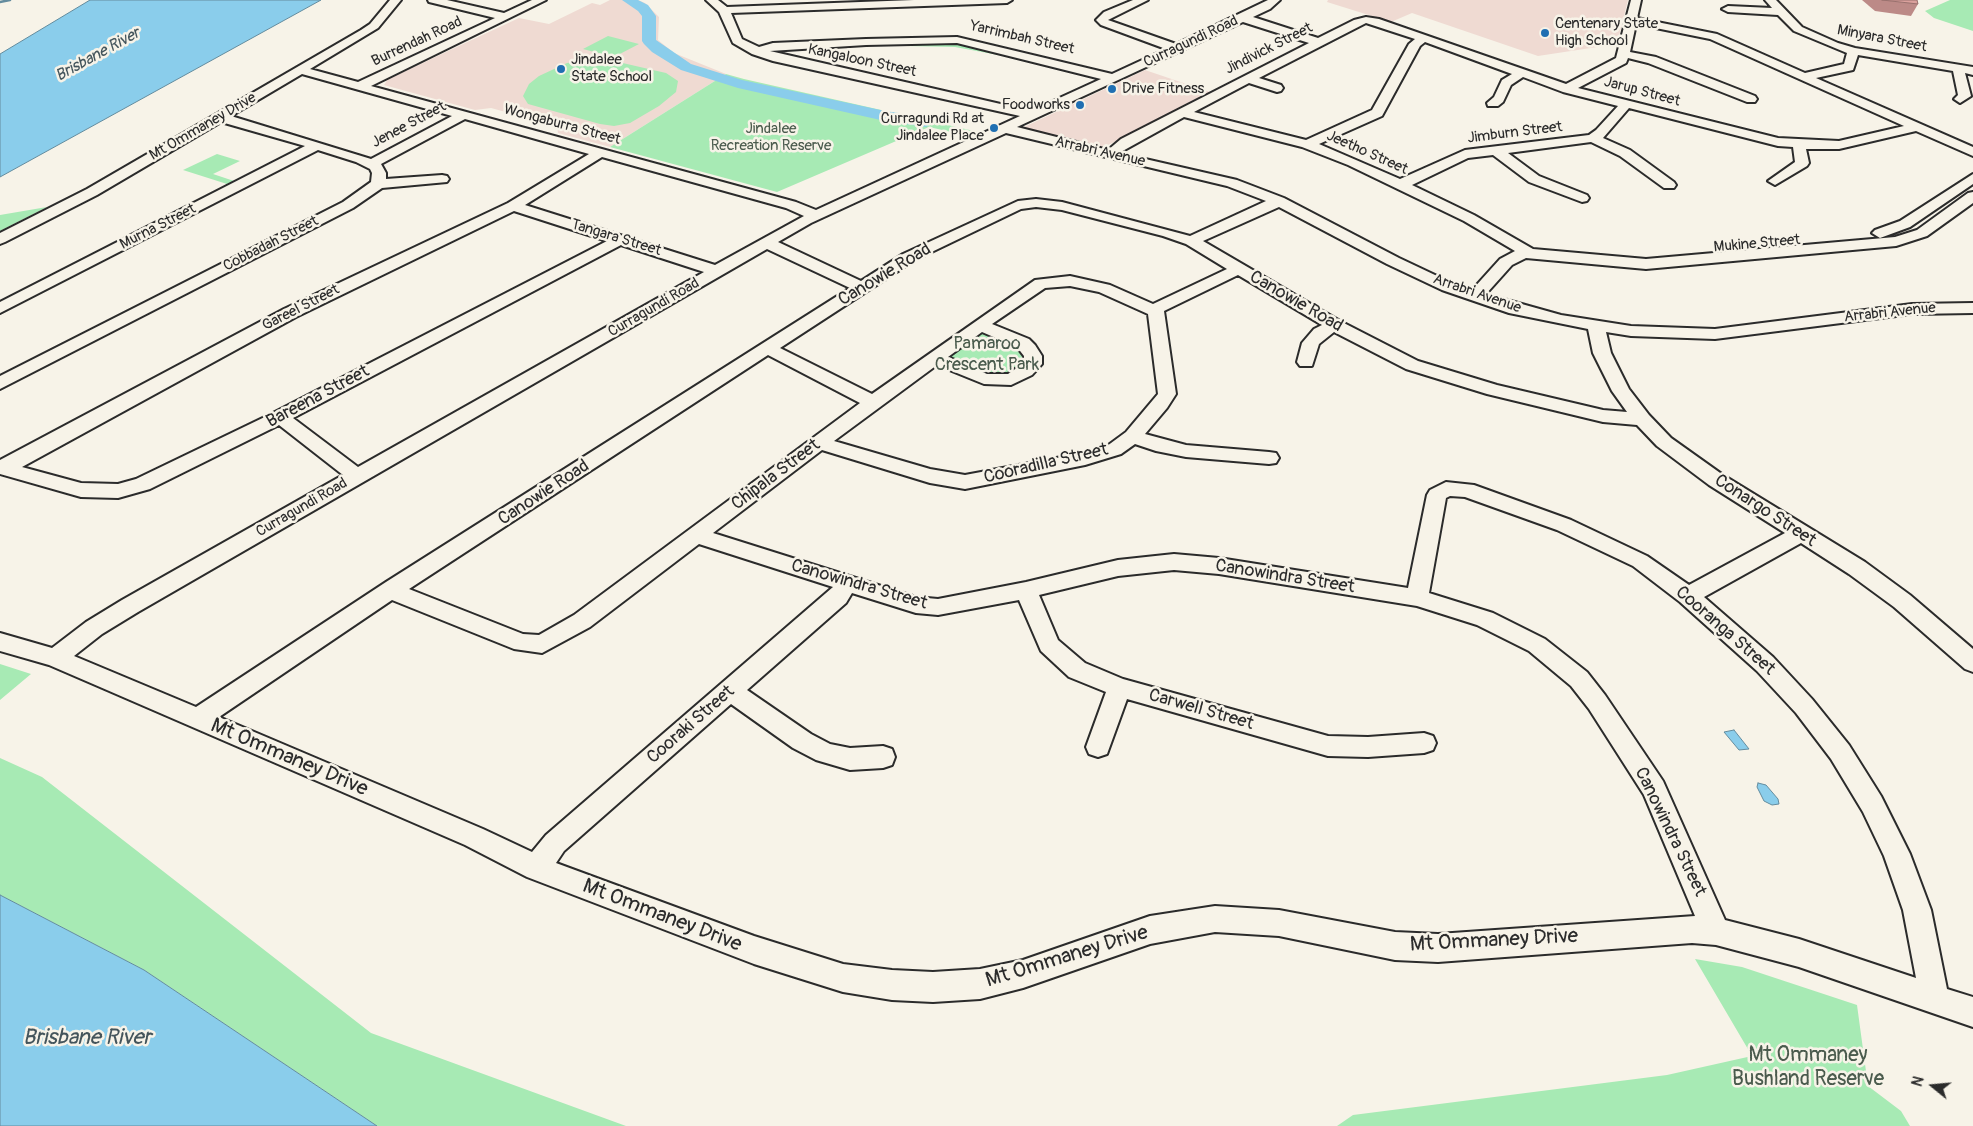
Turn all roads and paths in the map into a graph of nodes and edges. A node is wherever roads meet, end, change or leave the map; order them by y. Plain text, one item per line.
1 (396, 0) edge
2 (433, 0) edge
3 (541, 0) edge
4 (711, 0) edge
5 (1007, 0) edge
6 (1143, 0) edge
7 (1276, 0) edge
8 (1636, 0) edge
9 (1770, 0) edge
10 (1728, 9) dead end
11 (724, 10) junction
12 (1781, 12) junction
13 (506, 17) junction
14 (1243, 18) junction
15 (1366, 20) joint
16 (1632, 20) junction
17 (1424, 38) junction
18 (1318, 42) junction
19 (1176, 48) junction
20 (756, 51) junction
21 (1853, 51) junction
22 (1625, 54) junction
23 (1958, 68) junction
24 (300, 70) junction
25 (1973, 71) edge
26 (1521, 73) junction
27 (1806, 76) junction
28 (1111, 79) junction
29 (1248, 79) junction
30 (360, 86) junction
31 (1277, 88) dead end
32 (1567, 89) junction
33 (1751, 99) dead end
34 (1960, 99) dead end
35 (1492, 103) dead end
36 (1626, 104) junction
37 (1182, 113) junction
38 (463, 115) junction
39 (1033, 116) junction
40 (220, 117) junction
41 (1917, 127) junction
42 (1005, 128) junction
43 (1594, 138) junction
44 (1307, 144) junction
45 (1799, 145) junction
46 (316, 146) junction
47 (1496, 150) junction
48 (600, 153) junction
49 (1973, 154) edge
50 (1110, 155) junction
51 (371, 164) junction
52 (1973, 178) edge
53 (442, 179) dead end
54 (1775, 181) dead end
55 (378, 184) junction
56 (1400, 185) junction
57 (1669, 185) dead end
58 (1973, 196) edge
59 (1582, 198) dead end
60 (1279, 202) junction
61 (513, 206) junction
62 (815, 215) junction
63 (0, 239) edge
64 (622, 239) junction
65 (1191, 241) junction
66 (767, 243) junction
67 (1527, 252) junction
68 (1239, 269) junction
69 (718, 271) junction
70 (862, 287) junction
71 (1476, 296) junction
72 (0, 308) edge
73 (1973, 308) edge
74 (1156, 311) junction
75 (980, 325) junction
76 (1334, 325) junction
77 (1596, 326) junction
78 (769, 349) junction
79 (936, 358) junction
80 (1306, 362) dead end
81 (0, 383) edge
82 (873, 402) junction
83 (280, 417) junction
84 (1642, 419) junction
85 (1133, 436) junction
86 (821, 441) junction
87 (1269, 458) dead end
88 (2, 468) edge
89 (358, 476) junction
90 (698, 534) junction
91 (1800, 534) junction
92 (847, 584) junction
93 (394, 588) junction
94 (1026, 590) junction
95 (1688, 596) junction
96 (1417, 598) junction
97 (0, 642) edge
98 (54, 658) junction
99 (1973, 663) edge
100 (1119, 687) junction
101 (731, 690) junction
102 (197, 719) junction
103 (1424, 743) dead end
104 (1098, 747) dead end
105 (883, 757) dead end
106 (537, 868) junction
107 (1716, 930) junction
108 (1935, 999) junction
109 (1973, 1012) edge

1 - 24 street, Mt Ommaney Drive
2 - 13 street
3 - 13 street, Burrendah Road
4 - 11 street, Kangaloon Street
5 - 11 street
6 - 19 street
7 - 14 street, Curragundi Road
8 - 16 street
9 - 12 street, Minyara Street
10 - 12 street
11 - 20 street, Kangaloon Street
12 - 21 street, Minyara Street
13 - 30 street, Burrendah Road
14 - 18 street
14 - 19 street, Curragundi Road
15 - 17 street, Jarup Street
15 - 18 street, Jindivick Street
16 - 22 street
16 - 27 street
17 - 26 street, Jarup Street
17 - 44 street
18 - 29 street, Jindivick Street
19 - 28 street, Curragundi Road
20 - 28 street, Yarrimbah Street
20 - 39 street, Kangaloon Street
21 - 23 street, Minyara Street
21 - 27 street
22 - 32 street
22 - 33 street
23 - 25 street, Minyara Street
23 - 34 street
24 - 30 street, Wongaburra Street
24 - 40 street, Mt Ommaney Drive
26 - 32 street, Jarup Street
26 - 35 street
27 - 41 street
28 - 39 street, Curragundi Road
29 - 31 street
29 - 37 street, Jindivick Street
30 - 38 street, Wongaburra Street
32 - 36 street, Jarup Street
36 - 43 street
36 - 45 street, Jarup Street
37 - 44 street, Jeetho Street
37 - 50 street, Jindivick Street
38 - 48 street, Wongaburra Street
38 - 51 street, Jenee Street
39 - 42 street, Curragundi Road
40 - 46 street
40 - 63 street, Mt Ommaney Drive
41 - 45 street, Jarup Street
41 - 49 street
42 - 50 street, Arrabri Avenue
42 - 62 street, Curragundi Road
43 - 47 street, Jimburn Street
43 - 57 street
44 - 56 street, Jeetho Street
45 - 54 street
46 - 51 street
46 - 72 street, Murna Street
47 - 56 street, Jimburn Street
47 - 59 street
48 - 61 street, Gareel Street
48 - 62 street, Wongaburra Street
50 - 60 street, Arrabri Avenue
51 - 55 street
52 - 67 street, Mukine Street
53 - 55 street
55 - 81 street, Cobbadah Street
56 - 67 street, Jeetho Street
58 - 67 street, Mukine Street
60 - 65 street
60 - 71 street, Arrabri Avenue
61 - 64 street, Tangara Street
61 - 88 street, Gareel Street
62 - 66 street, Curragundi Road
64 - 69 street, Tangara Street
64 - 83 street, Bareena Street
65 - 68 street, Canowie Road
65 - 70 street, Canowie Road
66 - 69 street, Curragundi Road
66 - 70 street
67 - 71 street, Mukine Street
68 - 74 street
68 - 76 street, Canowie Road
69 - 89 street, Curragundi Road
70 - 78 street, Canowie Road
71 - 77 street, Arrabri Avenue
73 - 77 street, Arrabri Avenue
74 - 75 street, Chipala Street
74 - 85 street, Cooradilla Street
75 - 79 street, Chipala Street
75 - 79 street
76 - 80 street
76 - 84 street, Canowie Road
77 - 84 street, Conargo Street
78 - 82 street
78 - 93 street, Canowie Road
79 - 82 street, Chipala Street
82 - 86 street, Chipala Street
83 - 88 street, Bareena Street
83 - 89 street
84 - 91 street, Conargo Street
85 - 86 street, Cooradilla Street
85 - 87 street
86 - 90 street, Chipala Street
89 - 98 street, Curragundi Road
90 - 92 street, Canowindra Street
90 - 93 street, Chipala Street
91 - 95 street
91 - 99 street, Conargo Street
92 - 94 street, Canowindra Street
92 - 101 street, Cooraki Street
93 - 102 street, Canowie Road
94 - 96 street, Canowindra Street
94 - 100 street, Carwell Street
95 - 96 street, Cooranga Street
95 - 108 street, Cooranga Street
96 - 107 street, Canowindra Street
97 - 98 street, Mt Ommaney Drive
98 - 102 street, Mt Ommaney Drive
100 - 103 street, Carwell Street
100 - 104 street
101 - 105 street
101 - 106 street, Cooraki Street
102 - 106 street, Mt Ommaney Drive
106 - 107 street, Mt Ommaney Drive
107 - 108 street, Mt Ommaney Drive
108 - 109 street, Mt Ommaney Drive

